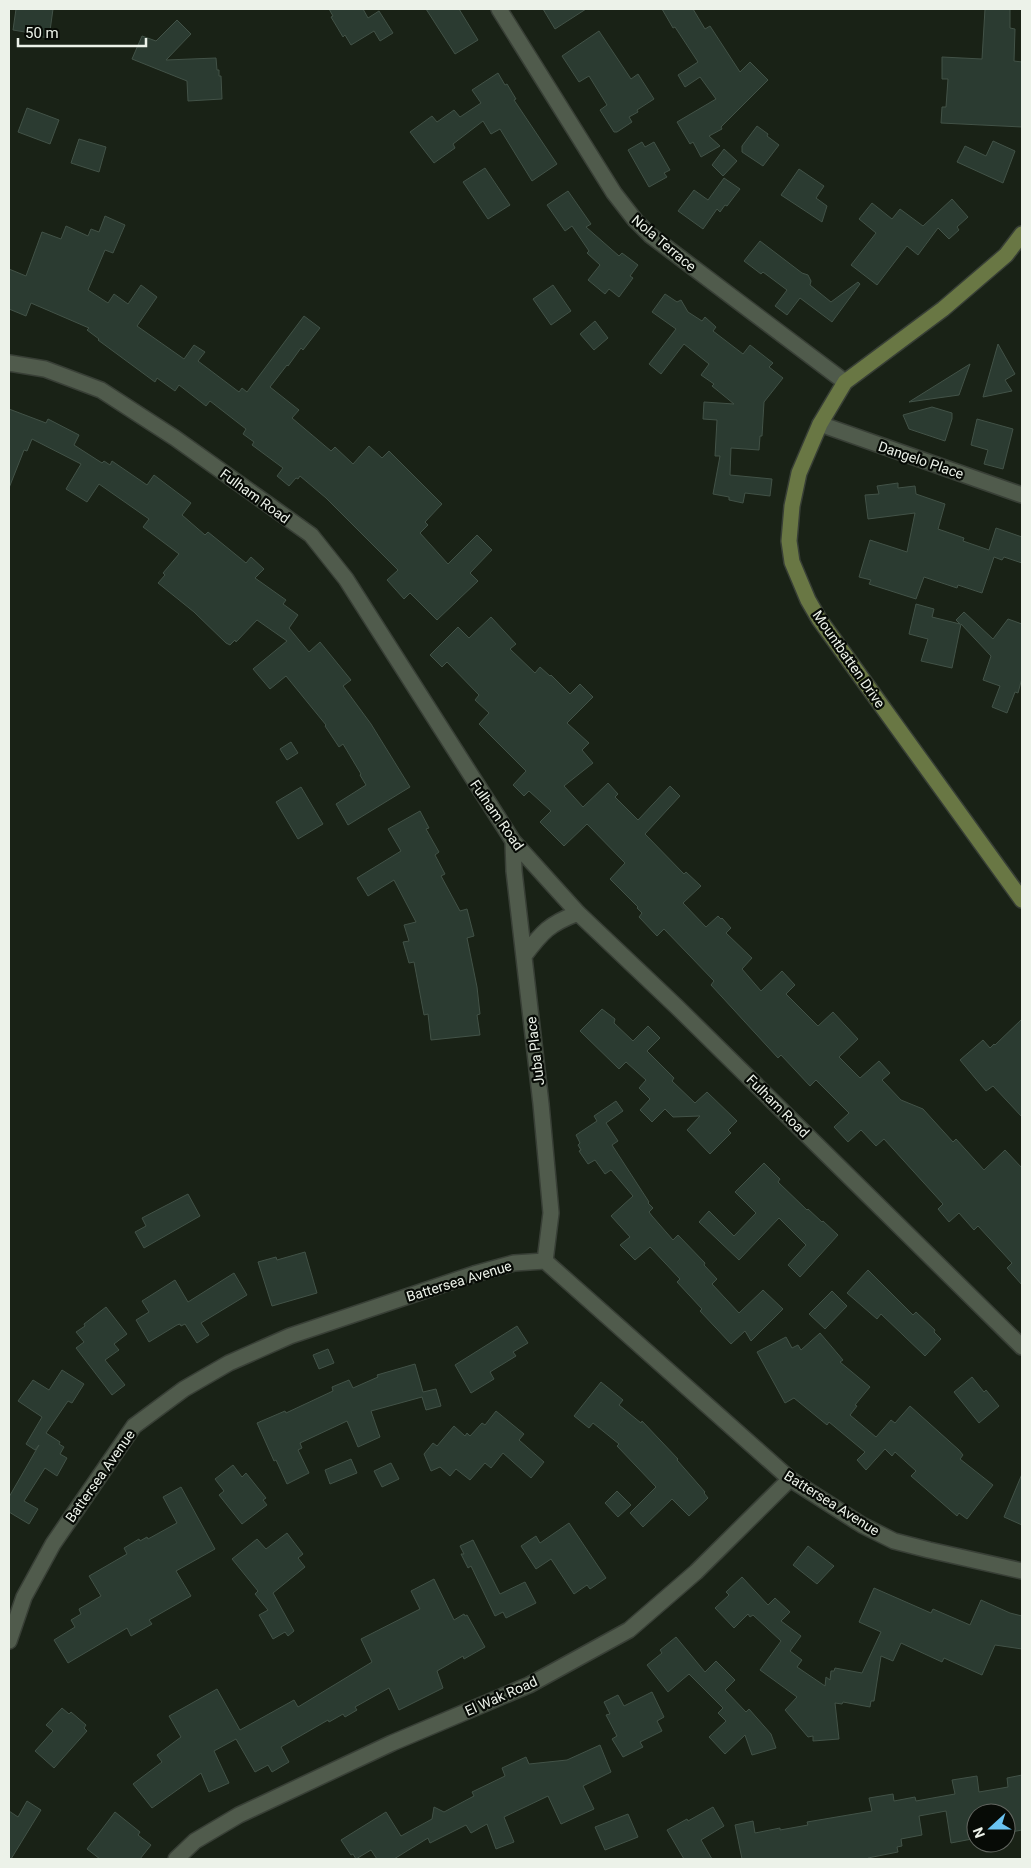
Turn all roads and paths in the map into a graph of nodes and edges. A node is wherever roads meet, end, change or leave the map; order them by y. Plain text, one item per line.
1 (500, 9) edge
2 (1022, 234) edge
3 (9, 363) edge
4 (845, 382) junction
5 (820, 424) junction
6 (1022, 495) edge
7 (513, 841) junction
8 (1022, 900) edge
9 (578, 914) junction
10 (524, 956) junction
11 (546, 1260) junction
12 (1022, 1347) edge
13 (790, 1479) junction
14 (1022, 1571) edge
15 (9, 1642) edge
16 (176, 1859) edge

1 - 4 street, Nola Terrace
2 - 4 main road, Mountbatten Drive
3 - 7 street, Fulham Road
4 - 5 main road, Mountbatten Drive
5 - 6 street, Dangelo Place
5 - 8 main road, Mountbatten Drive
7 - 9 street, Fulham Road
7 - 10 street, Juba Place
9 - 10 street
9 - 12 street, Fulham Road
10 - 11 street, Juba Place
11 - 13 street, Battersea Avenue
11 - 15 street, Battersea Avenue
13 - 14 street, Battersea Avenue
13 - 16 street, El Wak Road

